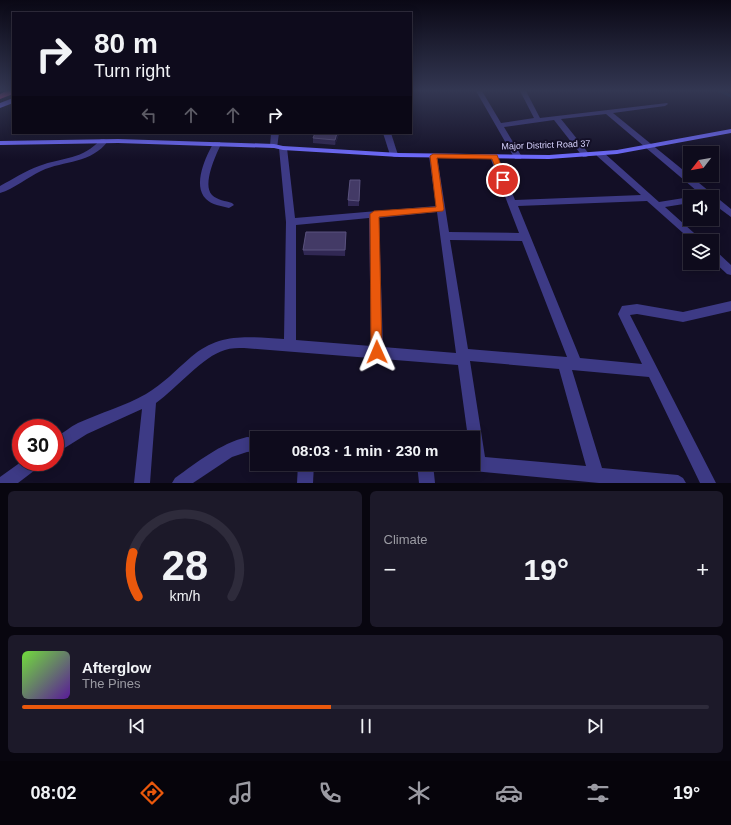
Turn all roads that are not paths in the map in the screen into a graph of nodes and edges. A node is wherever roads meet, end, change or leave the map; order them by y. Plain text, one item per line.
1 (493, 114) edge
2 (535, 114) edge
3 (595, 114) edge
4 (610, 114) edge
5 (556, 118) junction
6 (538, 120) junction
7 (499, 125) junction
8 (731, 131) edge
9 (275, 134) edge
10 (387, 134) edge
11 (104, 141) junction
12 (0, 143) edge
13 (217, 144) junction
14 (649, 146) junction
15 (278, 147) junction
16 (586, 154) junction
17 (600, 154) junction
18 (394, 155) junction
19 (433, 156) junction
20 (494, 157) junction
21 (518, 157) junction
22 (0, 190) edge
23 (702, 190) edge
24 (650, 198) junction
25 (683, 201) edge
26 (512, 203) junction
27 (719, 204) edge
28 (229, 205) dead end
29 (657, 205) junction
30 (440, 209) junction
31 (374, 214) junction
32 (731, 214) edge
33 (291, 222) junction
34 (690, 234) edge
35 (444, 236) junction
36 (526, 237) junction
37 (719, 260) edge
38 (731, 271) edge
39 (731, 306) edge
40 (290, 346) junction
41 (377, 352) junction
42 (463, 356) junction
43 (570, 364) junction
44 (652, 371) junction
45 (150, 398) junction
46 (472, 431) edge
47 (64, 441) edge
48 (250, 444) edge
49 (480, 465) edge
50 (22, 471) edge
51 (306, 471) edge
52 (426, 471) edge
53 (596, 475) junction
54 (572, 478) edge
55 (5, 483) edge
56 (142, 483) edge
57 (180, 483) edge
58 (305, 483) edge
59 (427, 483) edge
60 (678, 483) edge
61 (708, 483) edge

1 - 7 street
2 - 6 street
3 - 5 street
4 - 14 street
5 - 6 street
5 - 16 street
6 - 7 street
7 - 21 street
8 - 14 main road, Major District Road 37
9 - 15 street
10 - 18 street
11 - 12 main road, Major District Road 37
11 - 13 main road, Major District Road 37
11 - 22 street
13 - 15 main road, Major District Road 37
13 - 28 street
14 - 17 main road, Major District Road 37
14 - 23 street
15 - 18 main road, Major District Road 37
15 - 33 street
16 - 17 main road, Major District Road 37
16 - 21 main road, Major District Road 37
17 - 24 street
18 - 19 main road, Major District Road 37
19 - 20 main road, Major District Road 37
19 - 30 street
20 - 21 main road, Major District Road 37
20 - 26 street
24 - 26 street
24 - 29 street
25 - 29 street
26 - 36 street
27 - 32 street
29 - 34 street
30 - 31 street
30 - 35 street
31 - 33 street
31 - 41 street
33 - 40 street
35 - 36 street
35 - 42 street
36 - 43 street
37 - 38 street
39 - 44 street
40 - 41 street
40 - 45 street
41 - 42 street
42 - 43 street
42 - 46 street
43 - 44 street
43 - 53 street
44 - 61 street
45 - 47 street
45 - 56 street
48 - 57 street
49 - 54 street
50 - 55 street
51 - 58 street
52 - 59 street
53 - 54 street
53 - 60 street

